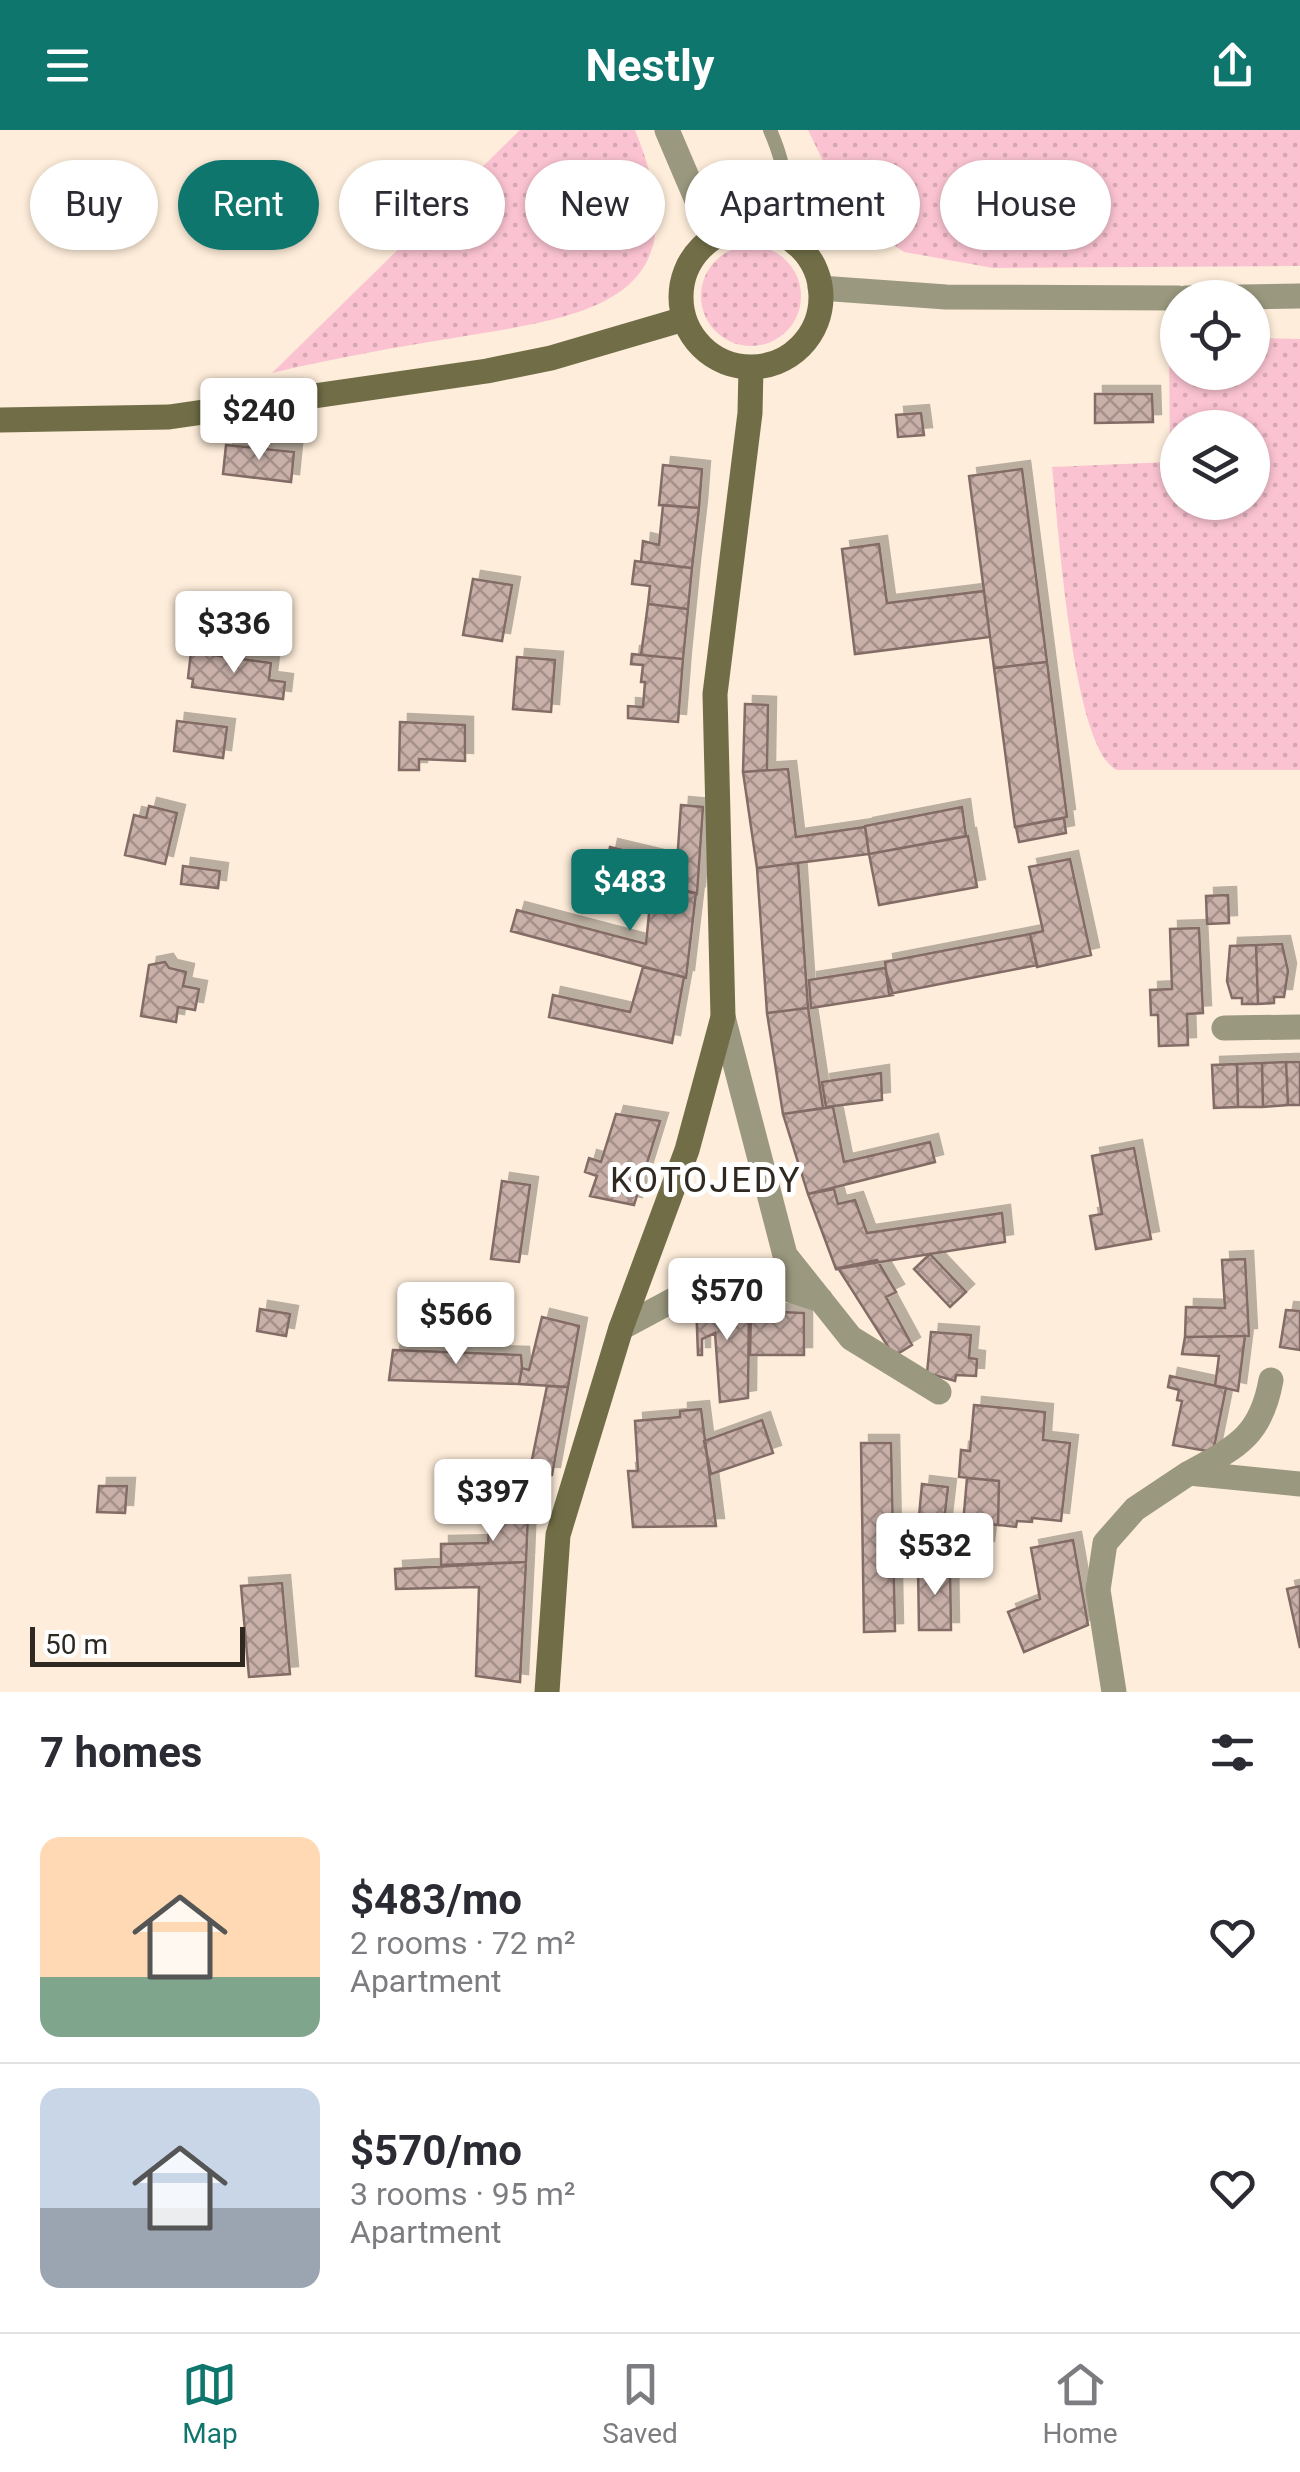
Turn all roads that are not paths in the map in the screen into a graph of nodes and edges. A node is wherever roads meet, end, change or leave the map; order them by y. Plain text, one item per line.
1 (666, 130) edge
2 (770, 130) edge
3 (783, 160) edge
4 (685, 174) edge
5 (700, 250) edge
6 (801, 250) edge
7 (820, 288) junction
8 (1300, 296) edge
9 (1270, 297) edge
10 (1160, 298) edge
11 (684, 319) junction
12 (751, 368) junction
13 (0, 420) edge
14 (723, 1017) junction
15 (1300, 1027) edge
16 (1224, 1028) dead end
17 (821, 1300) junction
18 (621, 1328) junction
19 (1271, 1380) dead end
20 (939, 1392) dead end
21 (1189, 1473) junction
22 (1300, 1484) edge
23 (547, 1692) edge
24 (1114, 1692) edge

1 - 4 street
2 - 3 lane
5 - 11 main road
6 - 7 main road
7 - 10 street
7 - 12 main road
8 - 9 street
11 - 12 main road
11 - 13 main road
12 - 14 main road
14 - 17 street
14 - 18 main road
15 - 16 street
17 - 18 street
17 - 20 street
18 - 23 main road
19 - 21 street
21 - 22 street
21 - 24 street

